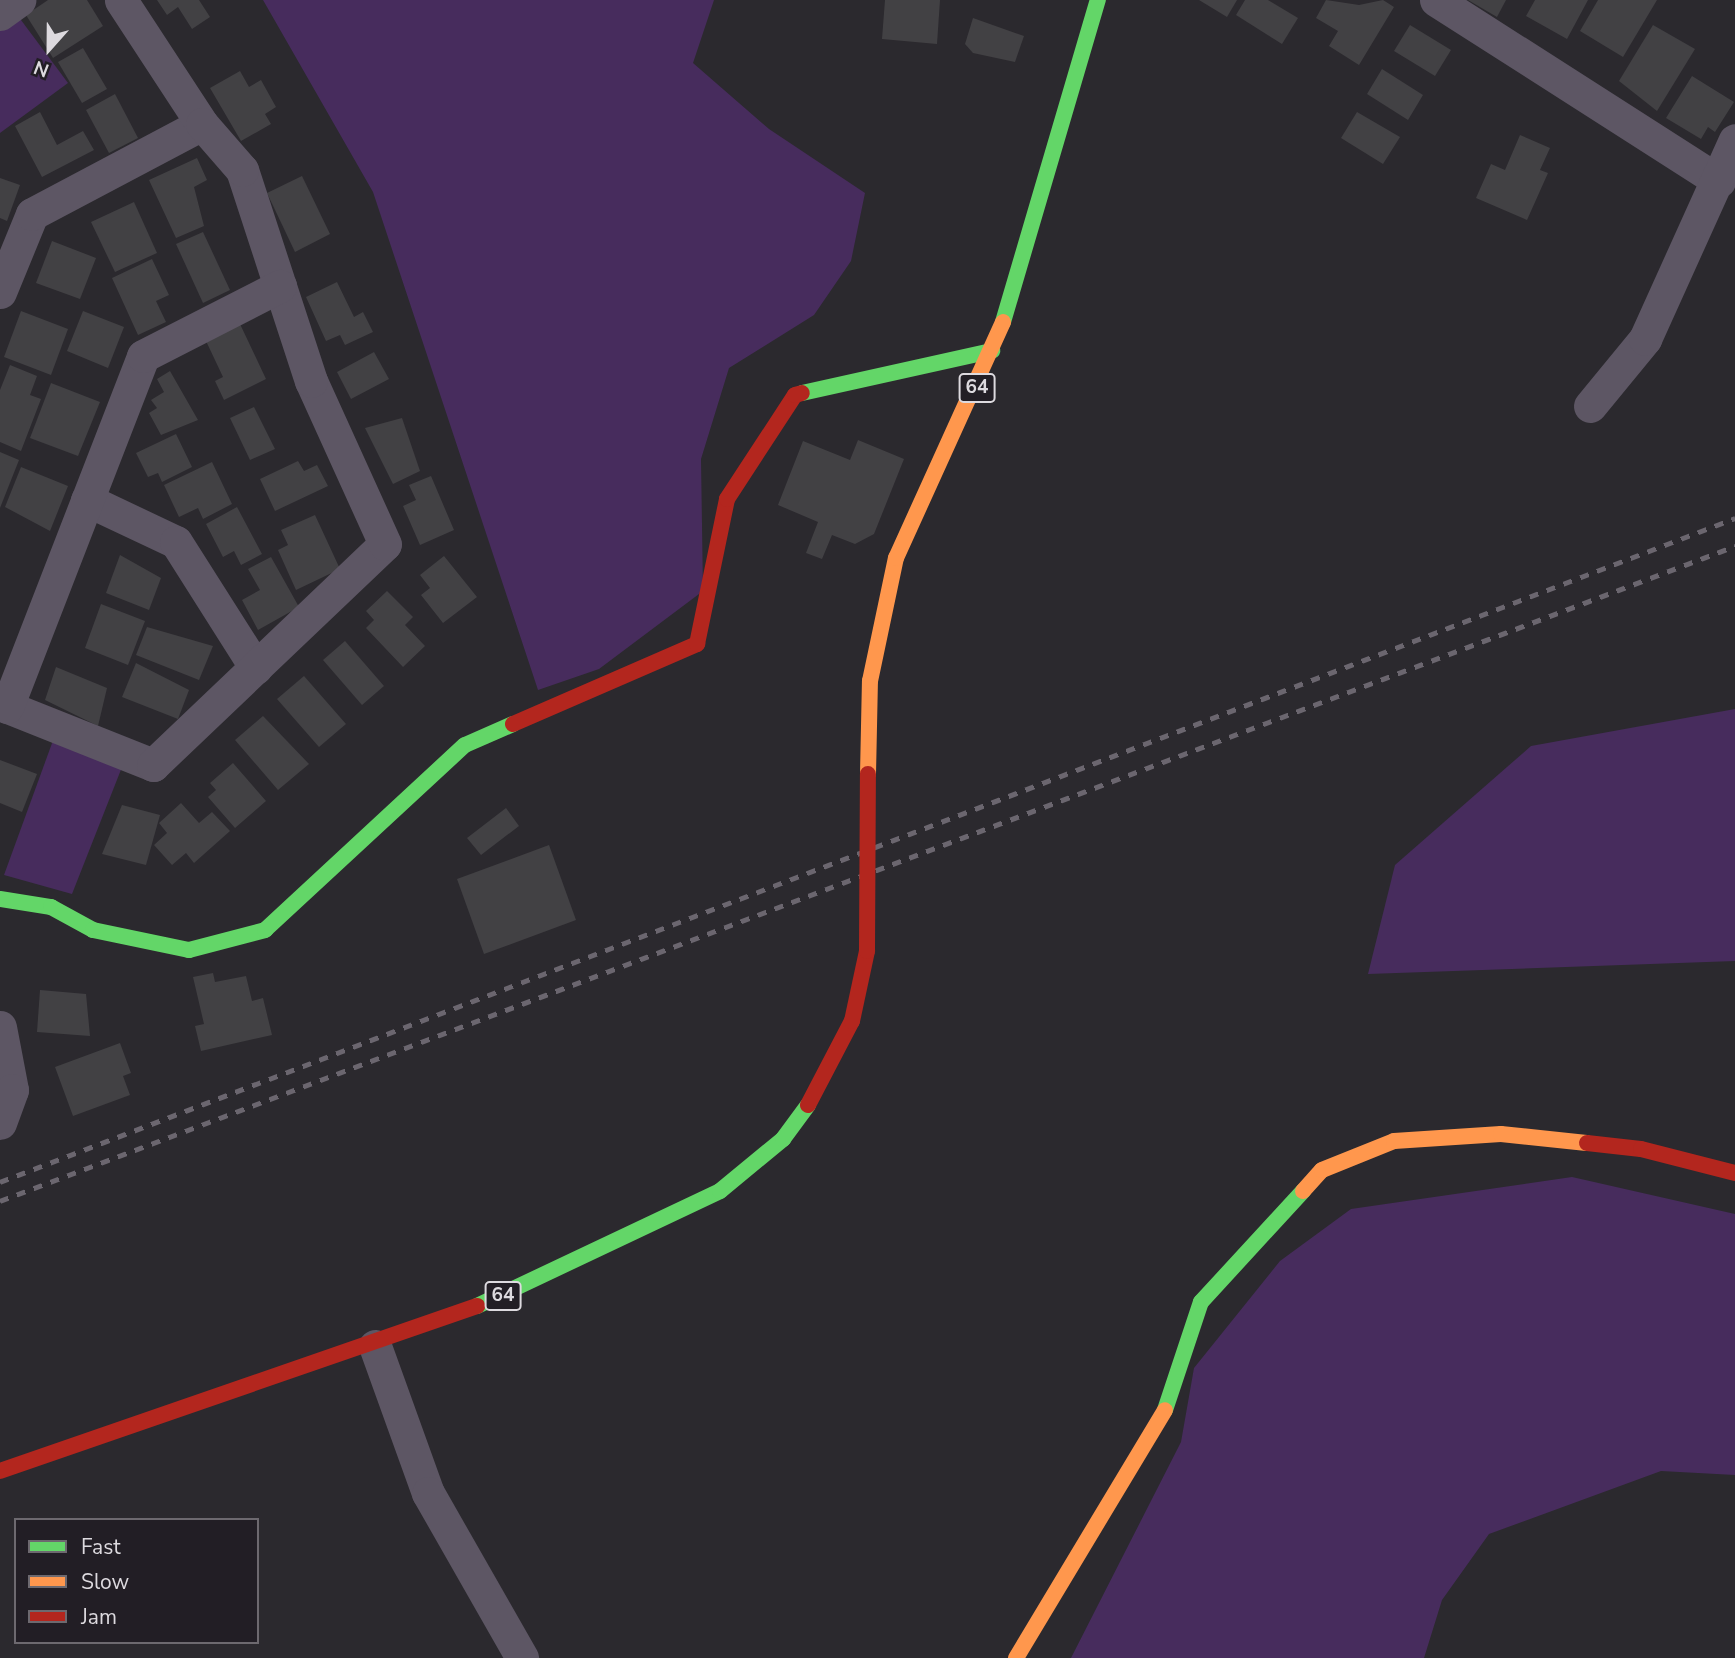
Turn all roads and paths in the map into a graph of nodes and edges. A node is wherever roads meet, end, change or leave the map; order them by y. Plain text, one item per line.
1 (19, 0) edge
2 (121, 0) edge
3 (1098, 0) edge
4 (1436, 0) edge
5 (0, 14) edge
6 (202, 124) junction
7 (1735, 140) edge
8 (1718, 181) junction
9 (280, 286) junction
10 (0, 292) edge
11 (992, 351) junction
12 (1590, 406) dead end
13 (88, 499) junction
14 (256, 668) junction
15 (4, 706) edge
16 (0, 899) edge
17 (0, 1027) edge
18 (0, 1123) edge
19 (1735, 1173) edge
20 (375, 1346) junction
21 (0, 1471) edge
22 (522, 1658) edge
23 (1016, 1658) edge

1 - 5 street
2 - 6 street
3 - 11 street, 64
4 - 8 street
6 - 9 street
6 - 10 street
7 - 8 street
8 - 12 street
9 - 13 street
9 - 14 street
11 - 16 street
11 - 20 street, 64, bridge
13 - 14 street
13 - 15 street
14 - 15 street
17 - 18 street
19 - 23 street
20 - 21 street, 64
20 - 22 street

